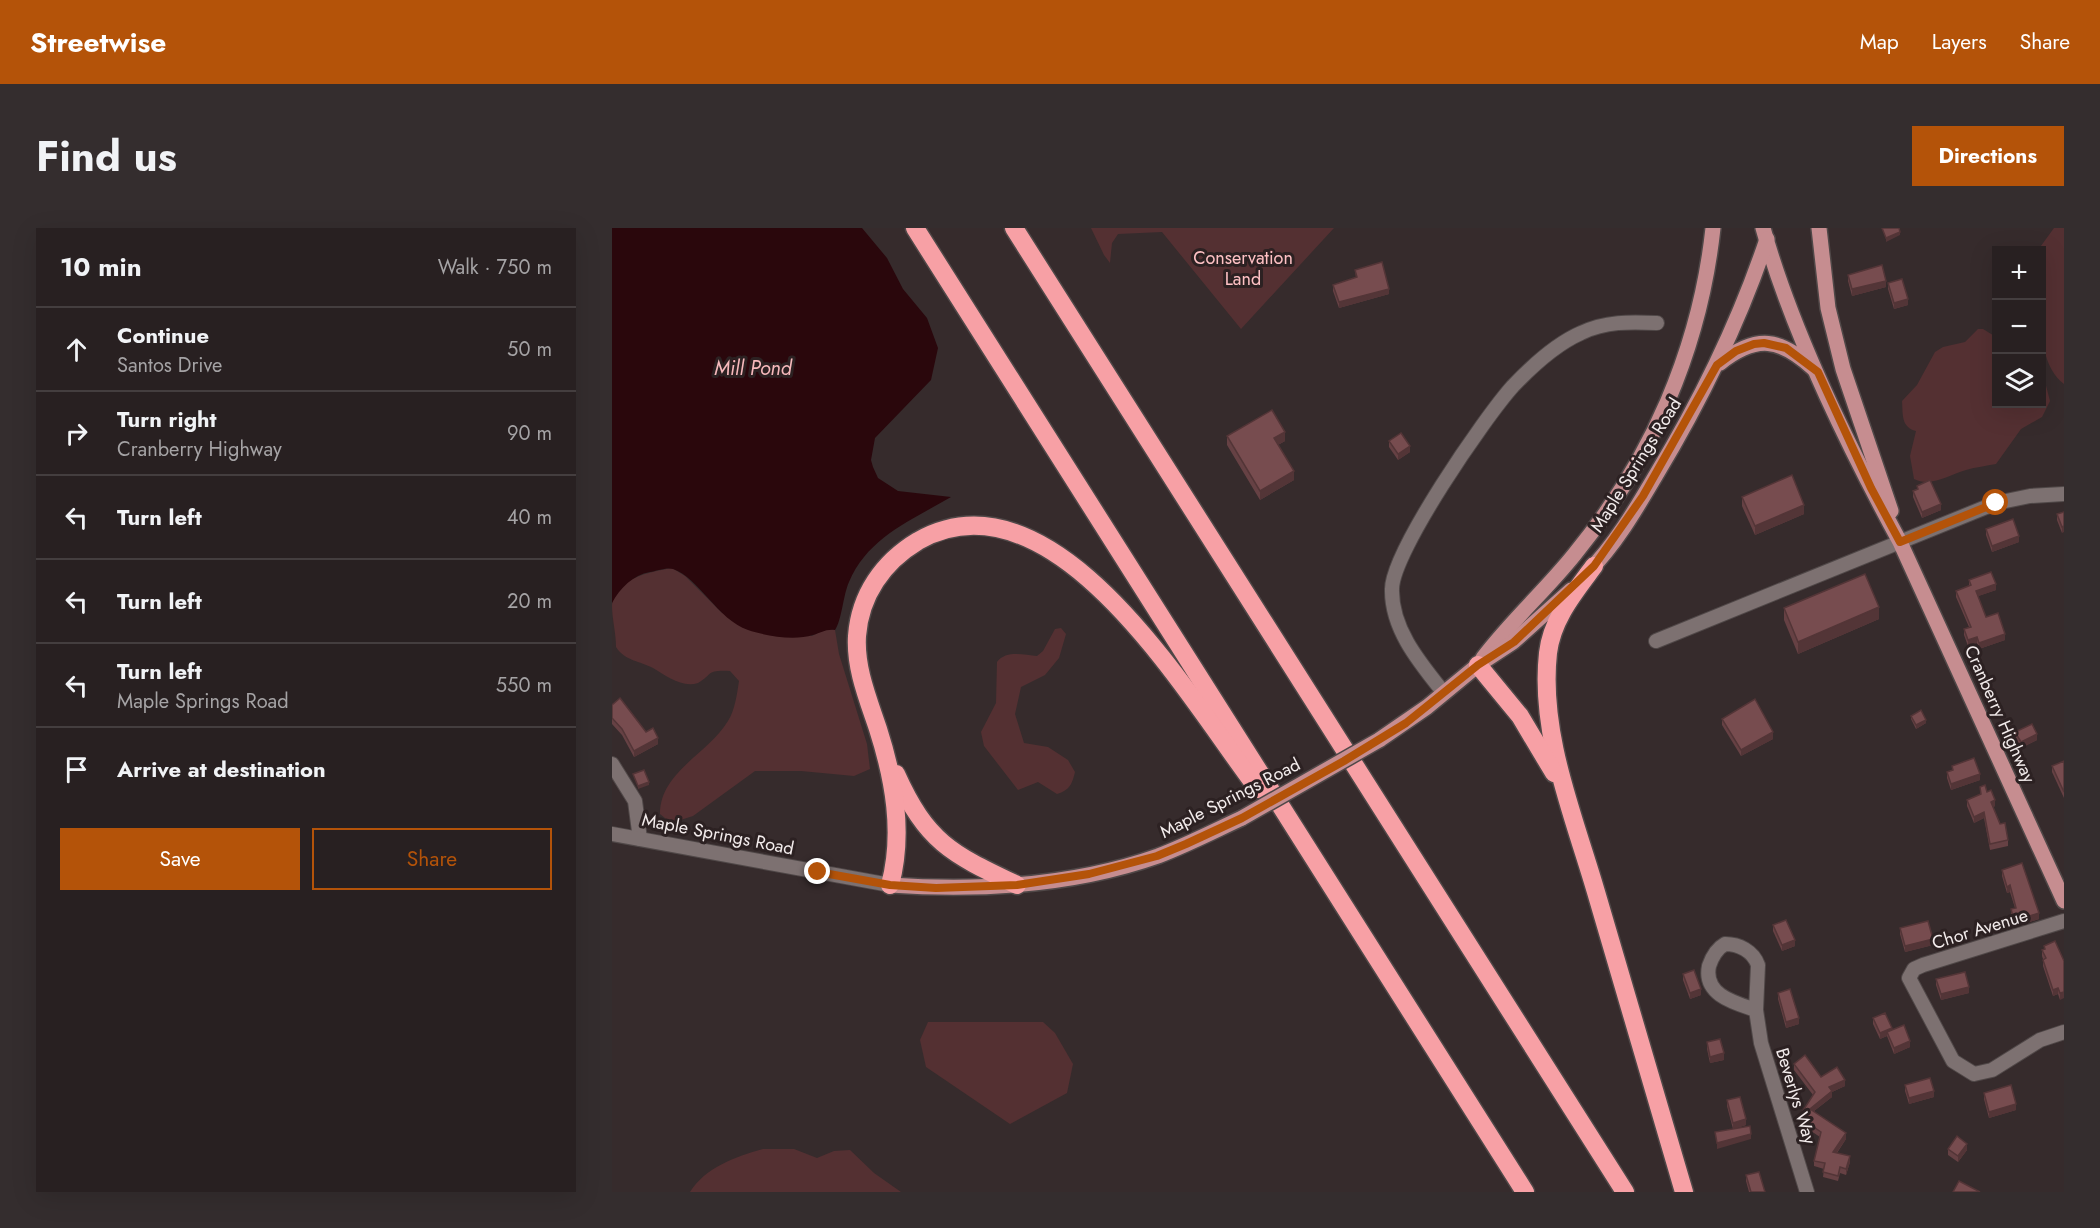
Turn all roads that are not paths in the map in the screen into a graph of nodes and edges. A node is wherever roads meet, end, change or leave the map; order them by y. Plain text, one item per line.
1 (915, 228) edge
2 (1014, 228) edge
3 (1713, 228) edge
4 (1819, 228) edge
5 (1767, 232) edge
6 (1657, 323) dead end
7 (1717, 365) junction
8 (1818, 372) junction
9 (2064, 494) edge
10 (1900, 542) junction
11 (1594, 566) junction
12 (1656, 641) dead end
13 (1478, 665) junction
14 (1444, 693) junction
15 (882, 742) junction
16 (612, 764) edge
17 (1570, 807) junction
18 (612, 834) edge
19 (640, 839) junction
20 (1322, 871) junction
21 (890, 885) junction
22 (1017, 885) junction
23 (2064, 901) edge
24 (2064, 921) edge
25 (1756, 1010) junction
26 (2064, 1032) edge
27 (1525, 1192) edge
28 (1624, 1192) edge
29 (1684, 1192) edge
30 (1807, 1192) edge

1 - 20 highway
2 - 28 highway
3 - 13 main road, Maple Springs Road
4 - 10 main road, Cranberry Highway
5 - 7 main road, Maple Springs Road
5 - 8 main road, Cranberry Highway
6 - 14 street
7 - 8 main road
7 - 11 main road, Maple Springs Road
8 - 10 main road, Cranberry Highway
9 - 10 street
10 - 12 street
10 - 23 main road, Cranberry Highway
11 - 13 main road, Maple Springs Road
11 - 17 highway
13 - 14 main road, Maple Springs Road
13 - 17 highway
14 - 22 main road, Maple Springs Road, bridge
15 - 20 highway
15 - 21 highway
15 - 22 highway
16 - 19 street
17 - 29 highway
18 - 19 street, Maple Springs Road
19 - 21 street, Maple Springs Road
20 - 27 highway
21 - 22 main road, Maple Springs Road
24 - 26 street, Chor Avenue
25 - 25 street, Beverlys Way
25 - 30 street, Beverlys Way

